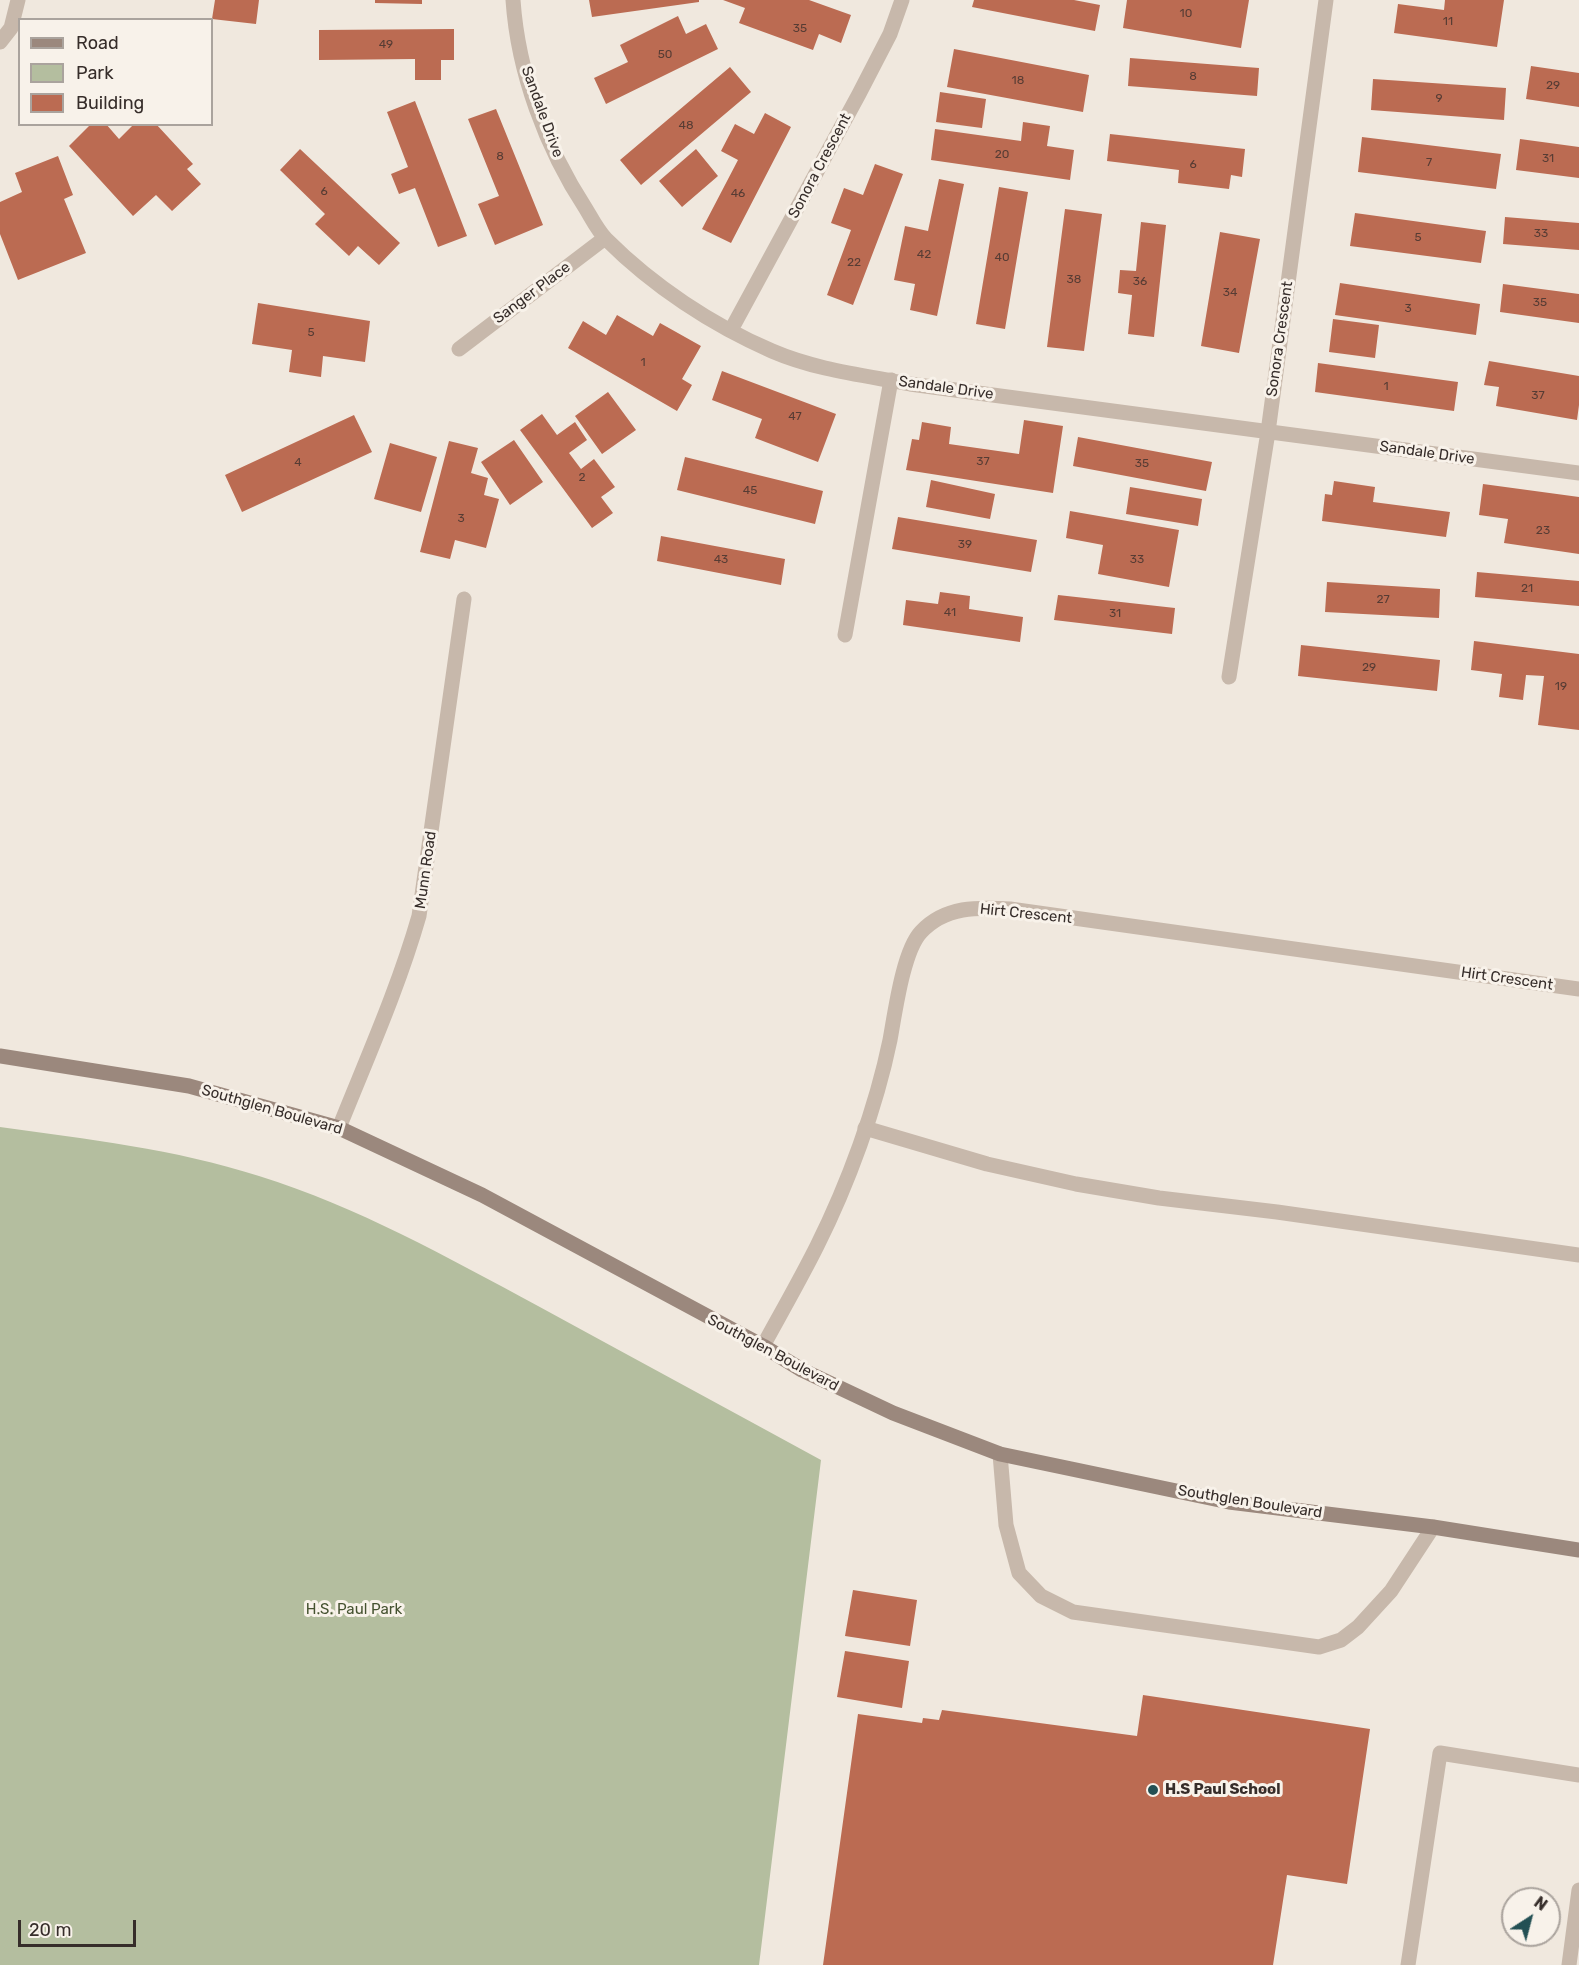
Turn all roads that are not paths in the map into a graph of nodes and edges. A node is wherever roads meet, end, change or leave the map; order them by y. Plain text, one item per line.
1 (18, 0) edge
2 (513, 0) edge
3 (902, 0) edge
4 (1326, 0) edge
5 (0, 42) edge
6 (605, 238) junction
7 (731, 330) junction
8 (459, 349) dead end
9 (891, 380) junction
10 (1268, 432) junction
11 (1579, 473) edge
12 (464, 599) dead end
13 (845, 635) dead end
14 (1229, 677) dead end
15 (1579, 989) edge
16 (0, 1056) edge
17 (339, 1128) junction
18 (865, 1128) junction
19 (1579, 1255) edge
20 (763, 1346) junction
21 (1000, 1454) junction
22 (1433, 1527) junction
23 (1579, 1550) edge
24 (1579, 1775) edge
25 (1579, 1890) edge
26 (1408, 1965) edge
27 (1569, 1965) edge

1 - 5 street
2 - 6 street, Sandale Drive
3 - 7 street, Sonora Crescent
4 - 10 street, Sonora Crescent
6 - 7 street, Sandale Drive
6 - 8 street, Sanger Place
7 - 9 street, Sandale Drive
9 - 10 street, Sandale Drive
9 - 13 street
10 - 11 street, Sandale Drive
10 - 14 street, Sonora Crescent
12 - 17 street, Munn Road
15 - 18 street, Hirt Crescent
16 - 17 street, Southglen Boulevard
17 - 20 street, Southglen Boulevard
18 - 19 street
18 - 20 street, Hirt Crescent
20 - 21 street, Southglen Boulevard
21 - 22 street, Southglen Boulevard
21 - 22 street
22 - 23 street, Southglen Boulevard
24 - 26 street
25 - 27 street

